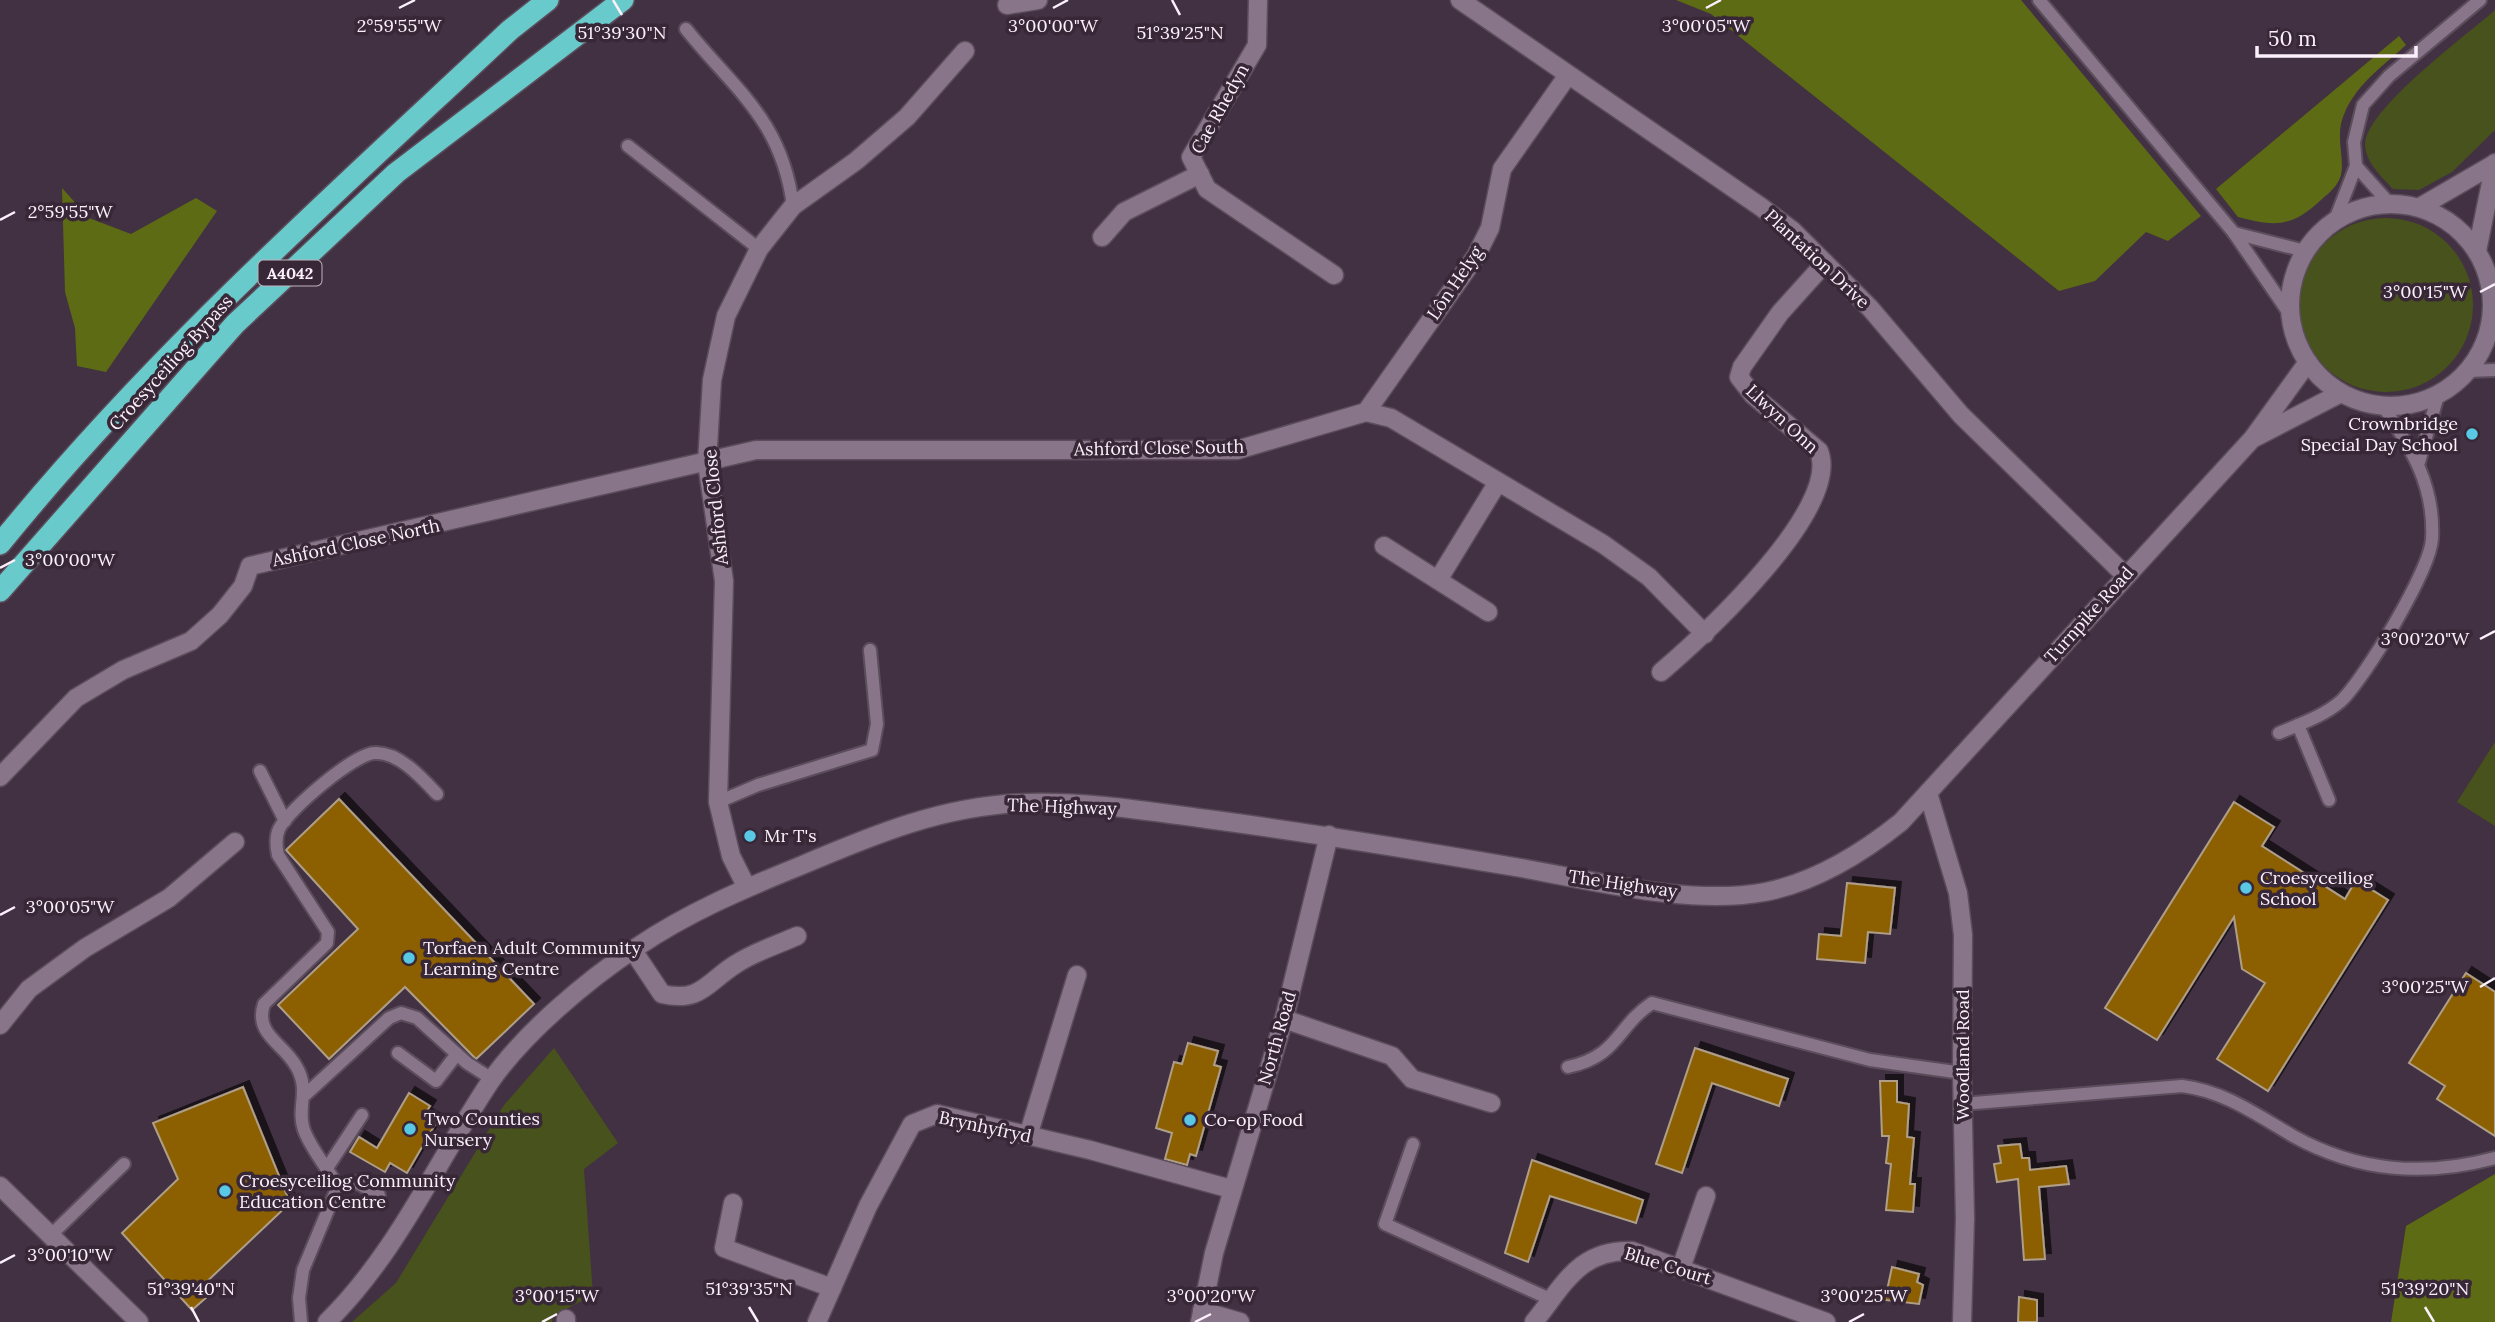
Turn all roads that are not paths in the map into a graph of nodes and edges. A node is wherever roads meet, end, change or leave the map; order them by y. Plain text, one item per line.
1 (548, 0) edge
2 (622, 0) edge
3 (1038, 0) edge
4 (1258, 0) edge
5 (1460, 0) edge
6 (2039, 0) edge
7 (2480, 0) edge
8 (1007, 5) dead end
9 (686, 29) dead end
10 (965, 51) dead end
11 (1568, 75) junction
12 (628, 146) dead end
13 (2495, 163) edge
14 (2356, 166) junction
15 (1200, 174) junction
16 (2389, 203) junction
17 (793, 206) junction
18 (2420, 208) junction
19 (2335, 220) junction
20 (2234, 233) junction
21 (1102, 237) dead end
22 (759, 249) junction
23 (2305, 251) junction
24 (2477, 251) junction
25 (1825, 263) junction
26 (1334, 275) dead end
27 (2291, 316) junction
28 (2493, 322) edge
29 (2308, 362) junction
30 (2495, 370) edge
31 (2468, 371) junction
32 (2340, 393) junction
33 (2438, 395) junction
34 (2383, 406) junction
35 (1366, 412) junction
36 (2253, 438) junction
37 (2420, 462) junction
38 (707, 463) junction
39 (1499, 482) junction
40 (0, 544) edge
41 (1384, 547) dead end
42 (2125, 575) junction
43 (1438, 580) junction
44 (0, 591) edge
45 (1488, 612) dead end
46 (1705, 634) junction
47 (870, 650) dead end
48 (1661, 672) dead end
49 (2298, 725) junction
50 (2279, 733) dead end
51 (260, 771) dead end
52 (0, 777) edge
53 (1928, 793) junction
54 (437, 794) dead end
55 (2329, 800) dead end
56 (718, 802) junction
57 (285, 821) junction
58 (1329, 835) junction
59 (235, 842) dead end
60 (747, 888) junction
61 (797, 936) dead end
62 (632, 949) junction
63 (1077, 975) dead end
64 (1284, 1019) junction
65 (0, 1025) edge
66 (398, 1053) dead end
67 (457, 1054) junction
68 (1568, 1067) dead end
69 (1962, 1073) junction
70 (492, 1079) junction
71 (305, 1095) junction
72 (1491, 1103) dead end
73 (1962, 1104) junction
74 (362, 1115) dead end
75 (1028, 1136) junction
76 (1413, 1144) dead end
77 (2495, 1158) edge
78 (124, 1164) dead end
79 (327, 1168) junction
80 (0, 1186) edge
81 (338, 1186) junction
82 (1231, 1189) junction
83 (379, 1195) dead end
84 (1706, 1196) dead end
85 (733, 1203) dead end
86 (52, 1234) junction
87 (1681, 1268) junction
88 (831, 1288) junction
89 (1552, 1300) junction
90 (1201, 1316) edge
91 (1814, 1320) edge
92 (139, 1322) edge
93 (300, 1322) edge
94 (327, 1322) edge
95 (817, 1322) edge
96 (1240, 1322) edge
97 (1534, 1322) edge
98 (1962, 1322) edge

1 - 40 highway, Croesyceiliog Bypass / A4042
2 - 44 highway, Croesyceiliog Bypass / A4042
3 - 8 street
4 - 15 street, Cae Rhedyn
5 - 11 street, Plantation Drive
6 - 20 lane
7 - 14 lane
9 - 17 lane
10 - 17 street, Ashford Close
11 - 25 street, Plantation Drive
11 - 35 street, Lôn Helyg
12 - 22 lane
13 - 18 street
13 - 24 street
14 - 16 lane
14 - 19 lane
15 - 21 street
15 - 26 street, Cae Rhedyn
16 - 18 street
16 - 19 street
17 - 22 street, Ashford Close
18 - 24 street
19 - 23 street
20 - 23 lane
20 - 27 lane
22 - 38 street, Ashford Close
23 - 27 street
24 - 28 street
25 - 42 street, Plantation Drive
25 - 46 street, Llwyn Onn
27 - 29 street
28 - 31 street
29 - 32 street
29 - 36 street, Turnpike Road
30 - 31 lane
31 - 33 street
32 - 34 street
32 - 36 street, Turnpike Road
33 - 34 street
33 - 37 lane
34 - 37 lane
35 - 38 street, Ashford Close South
35 - 39 street
36 - 42 street, Turnpike Road
37 - 49 lane
38 - 52 street, Ashford Close North
38 - 56 street, Ashford Close
39 - 43 street
39 - 46 street
41 - 43 street
42 - 53 street, Turnpike Road
43 - 45 street
46 - 48 street, Llwyn Onn
47 - 56 lane
49 - 50 lane
49 - 55 lane
51 - 57 lane
53 - 58 street, The Highway
53 - 69 street, Woodland Road
54 - 57 lane
56 - 60 street, Ashford Close
57 - 71 lane
58 - 60 street, The Highway
58 - 64 street, North Road
59 - 65 street
60 - 62 street, The Highway
61 - 62 street
62 - 70 street, The Highway
63 - 75 street
64 - 72 street
64 - 82 street, North Road
66 - 67 lane
67 - 70 lane
67 - 71 lane
68 - 69 lane
69 - 73 street, Woodland Road
70 - 94 street, The Highway
71 - 79 lane
73 - 77 lane
73 - 98 street, Woodland Road
74 - 79 lane
75 - 82 street, Brynhyfryd
75 - 88 street, Brynhyfryd
76 - 89 lane
78 - 86 lane
79 - 81 lane
80 - 86 street
81 - 83 lane
81 - 93 lane
82 - 90 street, North Road
84 - 87 street
85 - 88 street
86 - 92 street
87 - 89 street, Blue Court
87 - 91 street, Blue Court
88 - 95 street, Brynhyfryd
89 - 97 street, Blue Court
90 - 96 street

